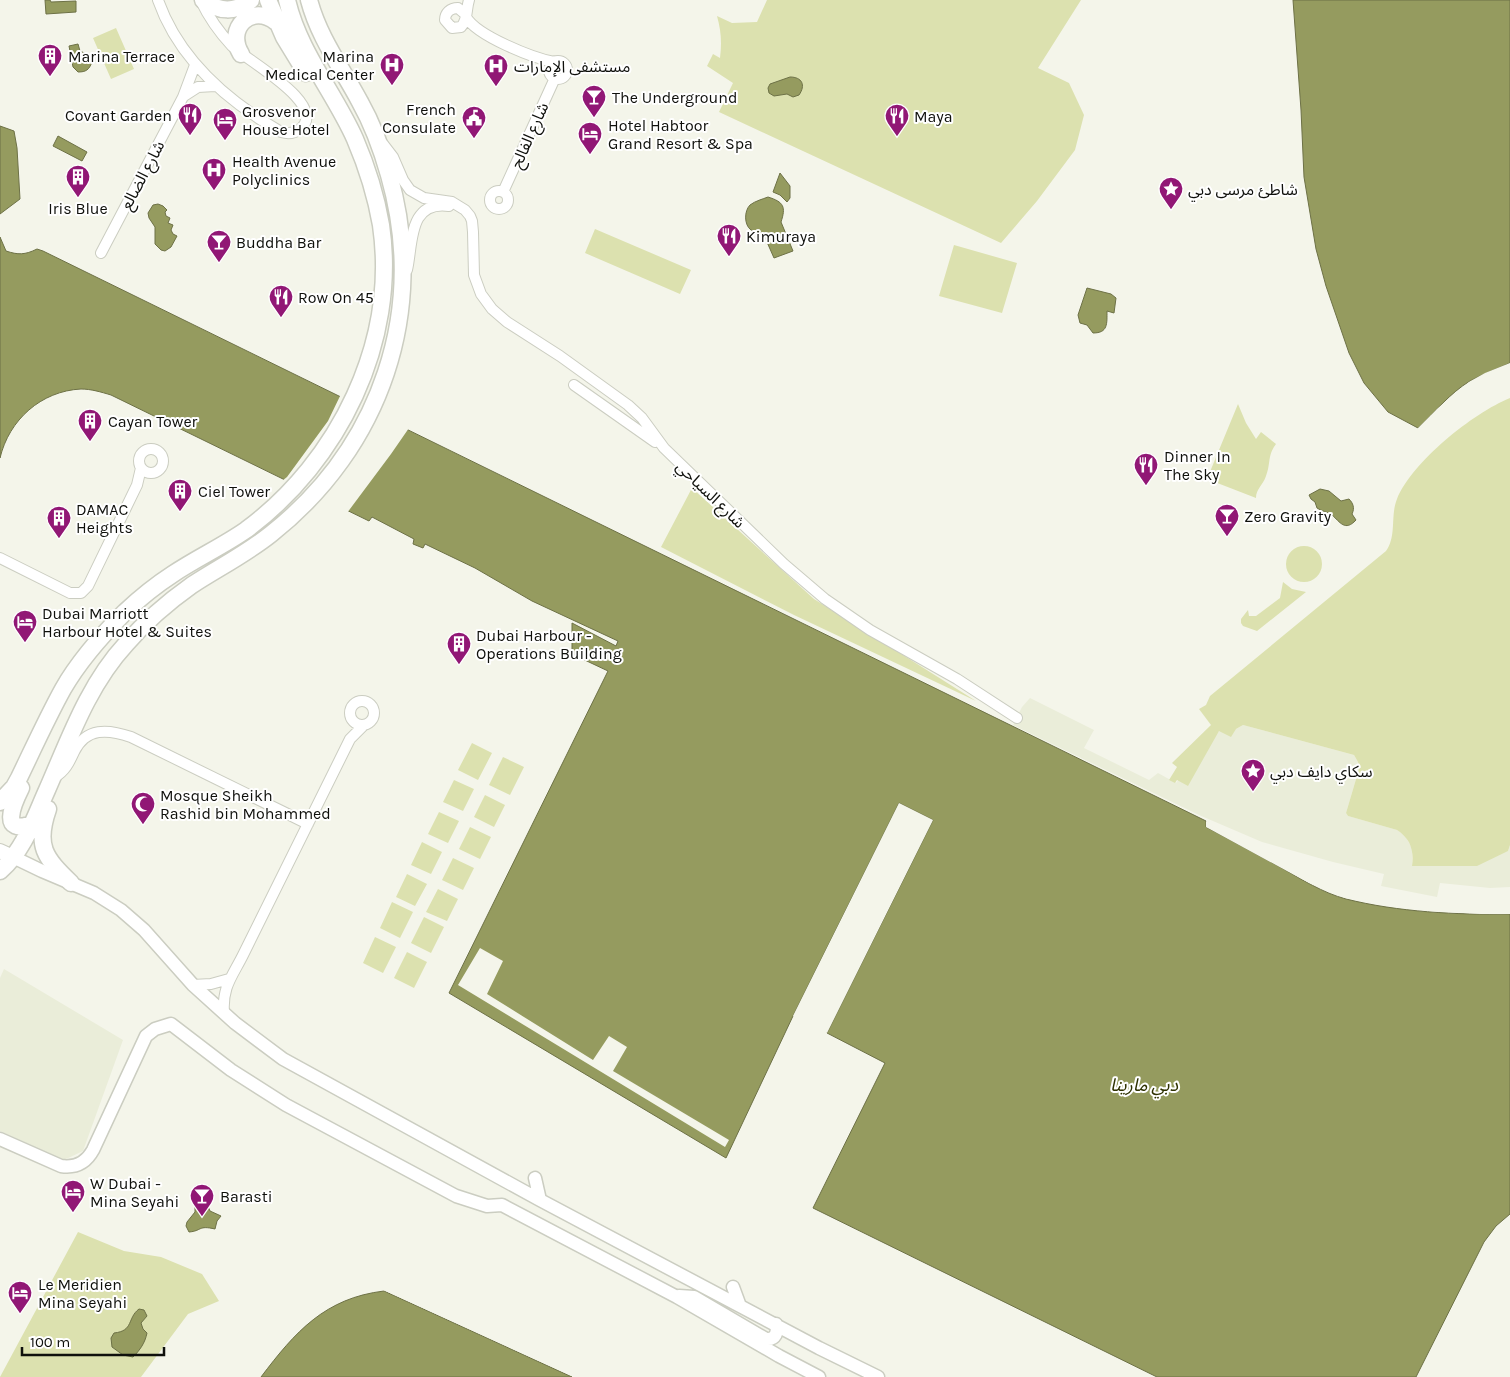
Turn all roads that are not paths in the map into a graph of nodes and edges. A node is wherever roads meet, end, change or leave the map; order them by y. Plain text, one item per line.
1 (158, 0) edge
2 (202, 0) edge
3 (251, 0) edge
4 (268, 0) edge
5 (287, 0) edge
6 (309, 0) edge
7 (469, 0) edge
8 (457, 4) edge
9 (465, 16) junction
10 (276, 22) junction
11 (459, 28) junction
12 (476, 29) junction
13 (241, 54) junction
14 (195, 65) junction
15 (215, 86) junction
16 (183, 97) junction
17 (376, 136) junction
18 (355, 138) junction
19 (503, 192) dead end
20 (472, 221) junction
21 (101, 253) dead end
22 (403, 280) junction
23 (574, 385) dead end
24 (664, 448) junction
25 (141, 468) junction
26 (151, 473) junction
27 (137, 485) junction
28 (2, 560) edge
29 (351, 718) junction
30 (1017, 718) dead end
31 (364, 725) junction
32 (350, 739) junction
33 (21, 774) junction
34 (51, 780) junction
35 (0, 802) edge
36 (32, 824) junction
37 (308, 824) junction
38 (7, 854) edge
39 (0, 871) edge
40 (71, 883) junction
41 (229, 979) junction
42 (193, 986) junction
43 (224, 1013) junction
44 (0, 1139) edge
45 (535, 1178) dead end
46 (540, 1200) junction
47 (733, 1287) dead end
48 (676, 1296) junction
49 (740, 1306) junction
50 (776, 1324) junction
51 (819, 1377) edge
52 (878, 1377) edge

1 - 14 street
2 - 3 main road
2 - 13 street
4 - 10 main road
5 - 18 main road
6 - 17 main road
7 - 9 street
8 - 9 street, شارع الفالح
8 - 11 street, شارع الفالح
9 - 11 street
9 - 12 street, شارع الفالح
10 - 13 main road
10 - 18 main road
11 - 12 street, شارع الفالح
12 - 19 street, شارع الفالح
13 - 15 street
14 - 15 street
14 - 16 street, شارع الضالع
15 - 16 street
16 - 21 street, شارع الضالع
17 - 20 street
17 - 22 main road
18 - 33 main road
20 - 22 street
20 - 24 street, شارع السياحي
22 - 34 main road
23 - 24 street
24 - 30 street, شارع السياحي
25 - 26 street
25 - 26 street
25 - 27 street
26 - 27 street
27 - 28 street
29 - 31 street
29 - 31 street
29 - 32 street
31 - 32 street
32 - 37 street
33 - 35 main road
33 - 36 main road
34 - 36 main road
34 - 37 street
34 - 40 main road
36 - 38 main road
37 - 41 street
38 - 39 main road
38 - 40 street
40 - 42 street
41 - 42 street
41 - 43 street
42 - 43 street
43 - 46 street
44 - 48 street
45 - 46 street
46 - 49 street
47 - 49 street
48 - 50 street
48 - 51 street
49 - 50 street
50 - 52 street

